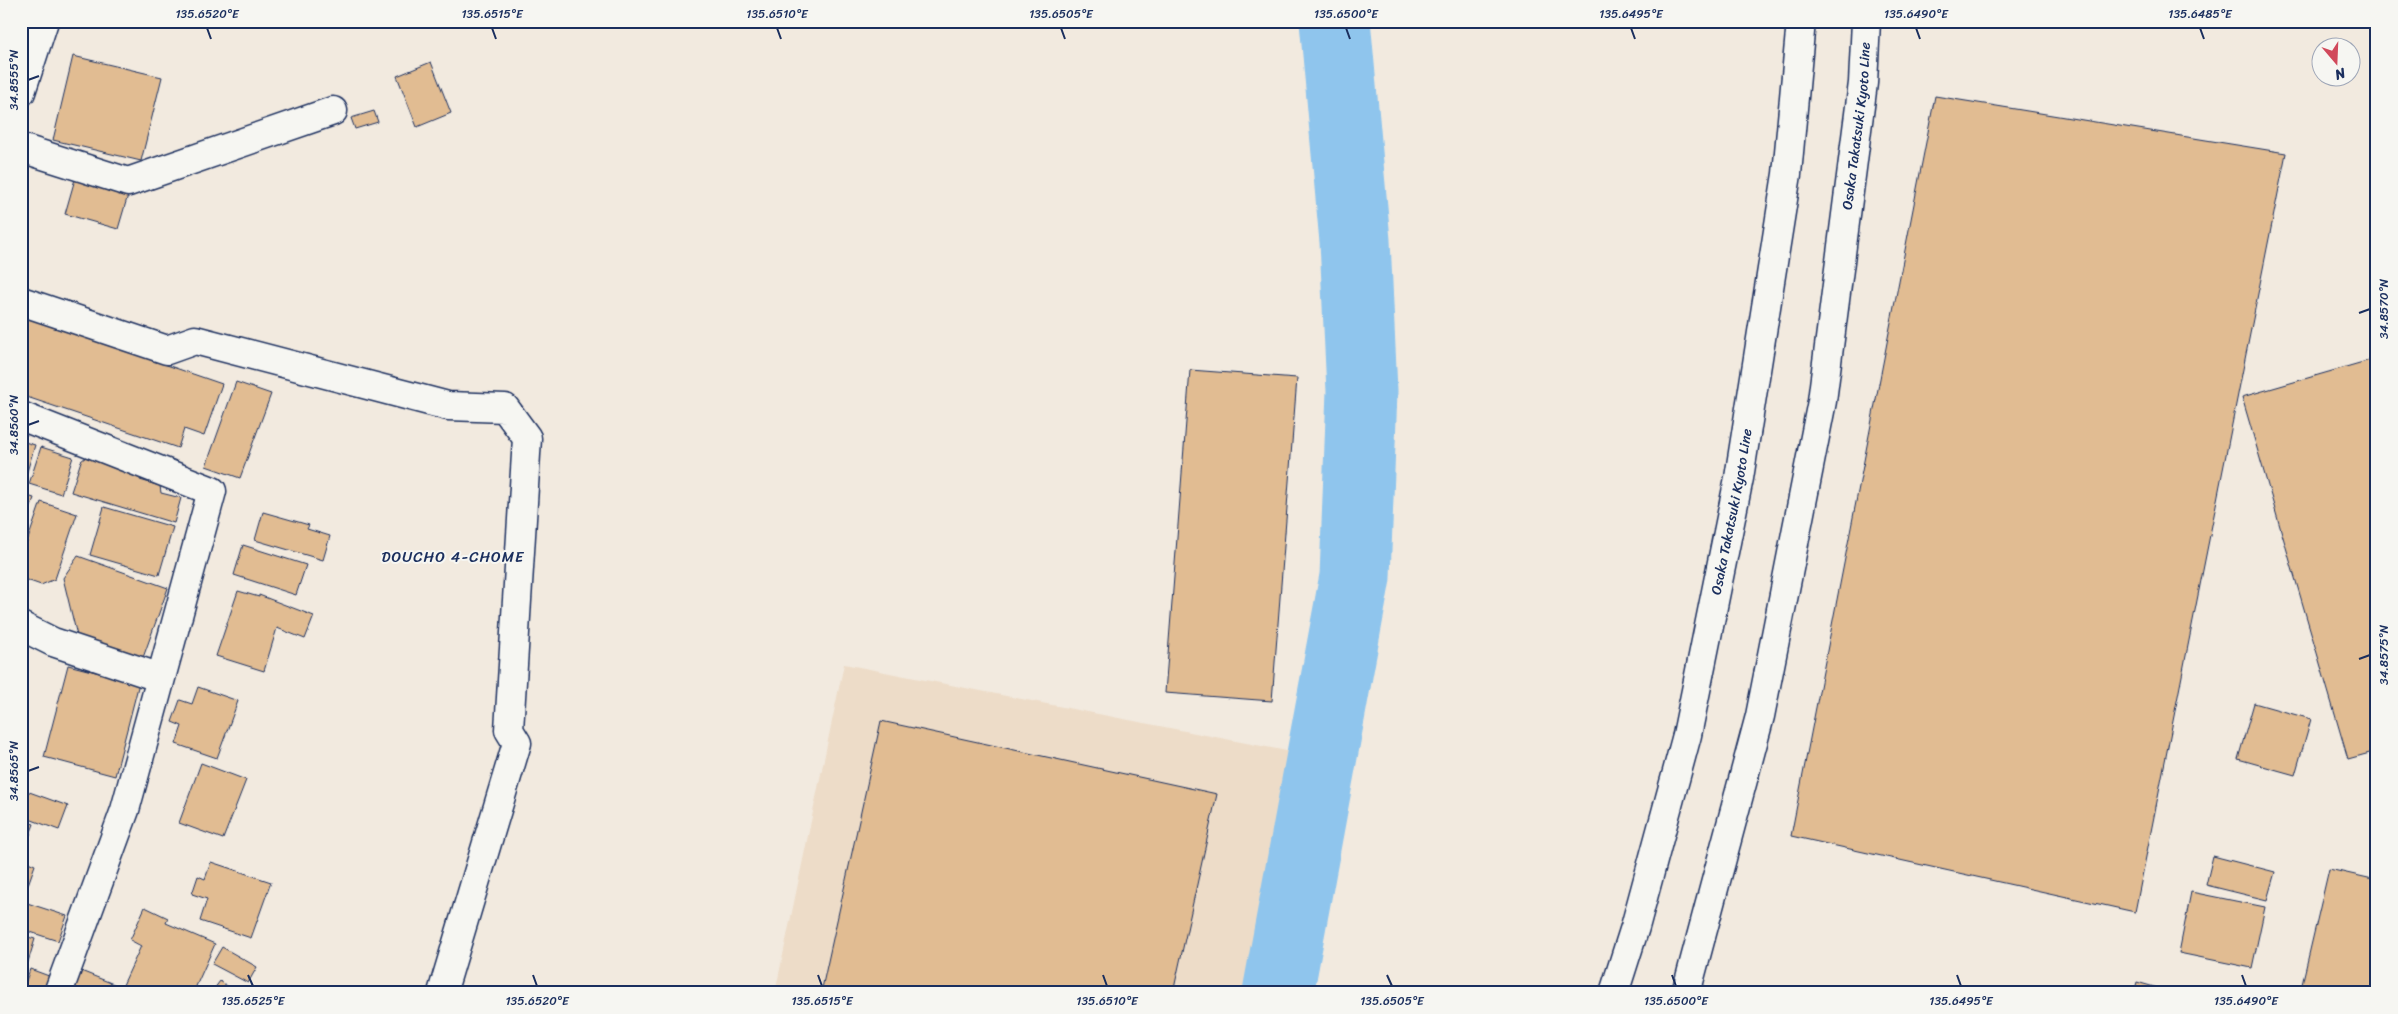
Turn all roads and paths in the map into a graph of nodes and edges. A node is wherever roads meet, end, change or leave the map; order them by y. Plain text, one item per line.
1 (44, 21) edge
2 (1801, 21) edge
3 (1866, 21) edge
4 (21, 92) edge
5 (333, 111) dead end
6 (21, 148) edge
7 (21, 301) edge
8 (21, 416) edge
9 (21, 626) edge
10 (161, 678) junction
11 (58, 993) edge
12 (442, 993) edge
13 (1614, 993) edge
14 (1686, 993) edge

1 - 4 main road
2 - 13 main road, Osaka Takatsuki Kyoto Line
3 - 14 main road, Osaka Takatsuki Kyoto Line
5 - 6 main road
7 - 12 main road
8 - 10 main road
9 - 10 main road
10 - 11 main road

